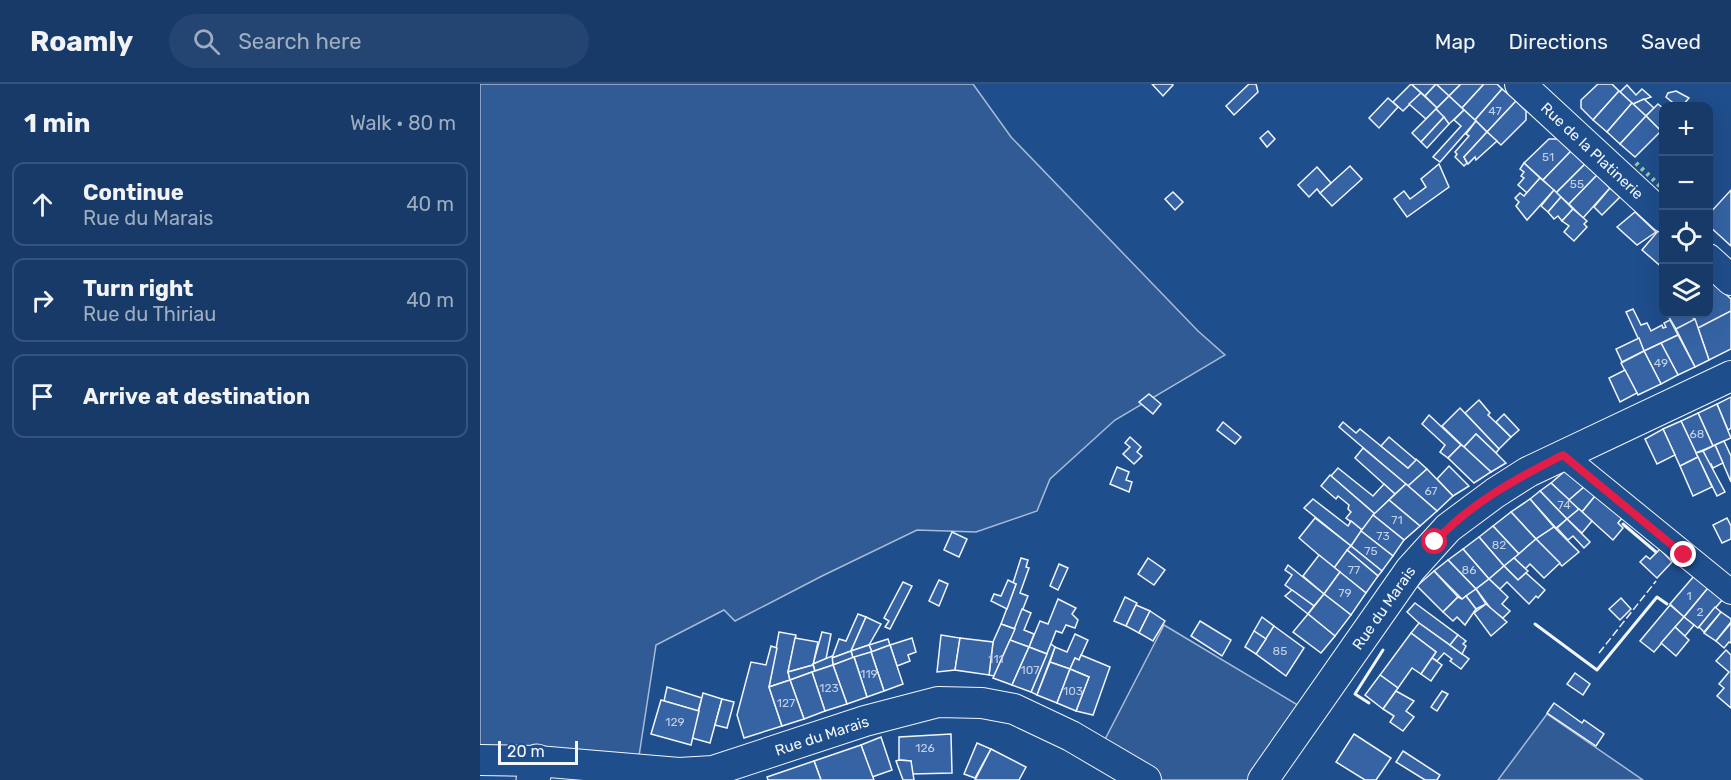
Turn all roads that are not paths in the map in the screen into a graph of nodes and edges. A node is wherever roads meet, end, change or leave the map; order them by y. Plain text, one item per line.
1 (1520, 84) edge
2 (1659, 212) edge
3 (1713, 264) edge
4 (1731, 280) edge
5 (1731, 376) edge
6 (1563, 455) junction
7 (1731, 592) edge
8 (480, 760) edge
9 (535, 771) edge
10 (1146, 780) edge
11 (1263, 780) edge

1 - 2 street, Rue de la Platinerie
3 - 4 street
5 - 6 street, Rue du Marais
6 - 7 street
6 - 11 street, Rue du Marais
8 - 9 street, Rue du Marais
9 - 10 street, Rue du Marais

